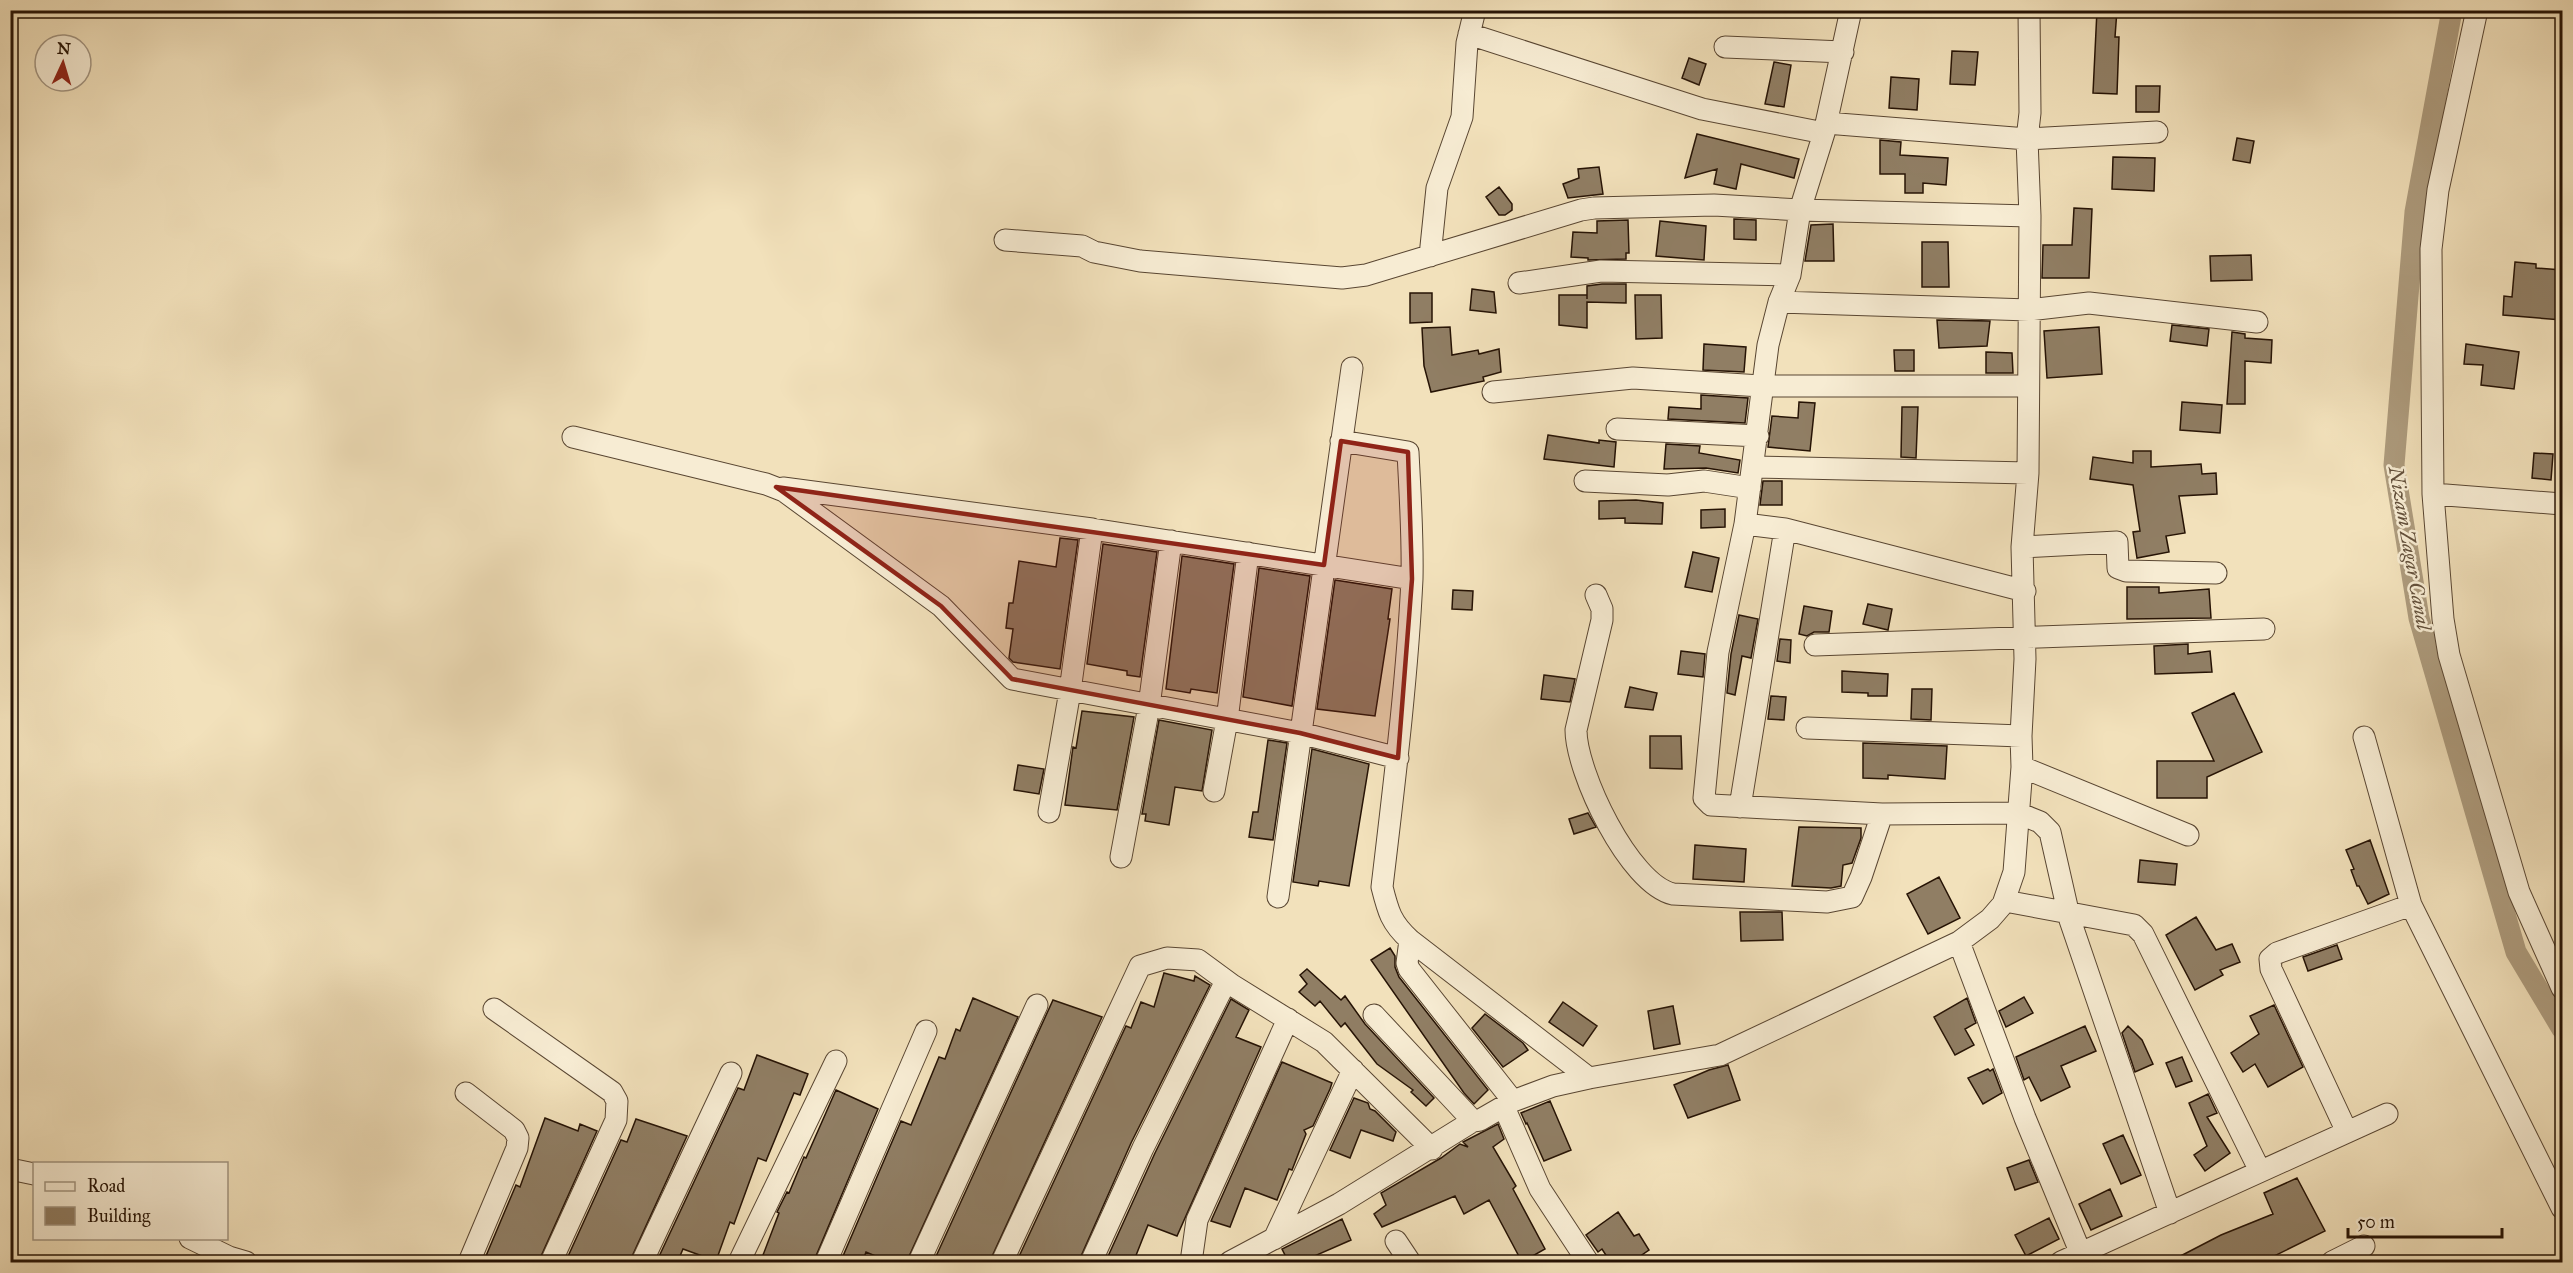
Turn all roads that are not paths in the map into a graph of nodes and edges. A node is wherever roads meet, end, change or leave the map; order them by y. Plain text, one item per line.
1 (1475, 10) edge
2 (1851, 10) edge
3 (2029, 10) edge
4 (2477, 10) edge
5 (1469, 34) junction
6 (1725, 47) dead end
7 (1843, 52) junction
8 (1825, 128) junction
9 (2157, 132) dead end
10 (2027, 138) junction
11 (1800, 210) junction
12 (2030, 216) junction
13 (1005, 240) dead end
14 (1430, 256) junction
15 (1790, 275) junction
16 (1519, 283) dead end
17 (1779, 302) junction
18 (2029, 310) junction
19 (2258, 322) dead end
20 (1352, 368) dead end
21 (1761, 386) junction
22 (2028, 386) junction
23 (1493, 392) dead end
24 (1617, 429) dead end
25 (1758, 436) junction
26 (573, 437) dead end
27 (1341, 441) junction
28 (2028, 473) junction
29 (1752, 477) junction
30 (1585, 481) dead end
31 (776, 487) junction
32 (2433, 494) junction
33 (2562, 504) edge
34 (1745, 524) junction
35 (1092, 529) junction
36 (1785, 530) junction
37 (1171, 541) junction
38 (2022, 547) junction
39 (1248, 553) junction
40 (1324, 565) junction
41 (2216, 573) dead end
42 (1412, 579) junction
43 (2025, 591) junction
44 (1596, 594) dead end
45 (2264, 629) dead end
46 (2024, 639) junction
47 (1815, 645) dead end
48 (1070, 691) junction
49 (1149, 706) junction
50 (1227, 720) junction
51 (1807, 728) dead end
52 (1300, 733) junction
53 (2021, 736) junction
54 (2364, 737) dead end
55 (1398, 758) junction
56 (2022, 767) junction
57 (1214, 791) dead end
58 (1740, 807) junction
59 (1049, 812) dead end
60 (2018, 813) junction
61 (1881, 814) junction
62 (2188, 835) dead end
63 (1121, 857) dead end
64 (1278, 897) dead end
65 (2005, 900) junction
66 (2411, 905) junction
67 (2069, 913) junction
68 (1410, 939) junction
69 (1959, 942) junction
70 (1232, 985) junction
71 (2562, 988) edge
72 (1037, 1005) dead end
73 (494, 1009) dead end
74 (1374, 1015) dead end
75 (1288, 1019) junction
76 (926, 1031) dead end
77 (836, 1061) dead end
78 (1353, 1070) junction
79 (731, 1073) dead end
80 (1589, 1078) junction
81 (466, 1093) dead end
82 (1509, 1104) junction
83 (2387, 1114) dead end
84 (1473, 1121) junction
85 (2347, 1132) junction
86 (1432, 1149) junction
87 (10, 1169) edge
88 (2260, 1172) junction
89 (33, 1174) edge
90 (2562, 1208) edge
91 (2170, 1213) junction
92 (1274, 1239) junction
93 (192, 1240) edge
94 (1396, 1240) dead end
95 (2364, 1246) dead end
96 (2081, 1254) junction
97 (246, 1263) edge
98 (469, 1263) edge
99 (551, 1263) edge
100 (642, 1263) edge
101 (739, 1263) edge
102 (826, 1263) edge
103 (919, 1263) edge
104 (1002, 1263) edge
105 (1091, 1263) edge
106 (1191, 1263) edge
107 (1230, 1263) edge
108 (1410, 1263) edge
109 (1588, 1263) edge
110 (2061, 1263) edge
111 (2332, 1263) edge

1 - 5 street
2 - 7 street
3 - 10 street
4 - 32 street
5 - 8 street
5 - 14 street
6 - 7 street
7 - 8 street
8 - 10 street
8 - 11 street
9 - 10 street
10 - 12 street
11 - 12 street
11 - 14 street
11 - 15 street
12 - 18 street
13 - 14 street
15 - 16 street
15 - 17 street
17 - 18 street
17 - 21 street
18 - 19 street
18 - 22 street
20 - 27 street
21 - 22 street
21 - 23 street
21 - 25 street
22 - 28 street
24 - 25 street
25 - 29 street
26 - 31 street
27 - 40 street
27 - 42 street
28 - 29 street
28 - 38 street
29 - 30 street
29 - 34 street
31 - 35 street
31 - 48 street
32 - 33 street
32 - 71 street
34 - 36 street
34 - 58 street
35 - 37 street
35 - 48 street
36 - 43 street
36 - 58 street
37 - 39 street
37 - 49 street
38 - 41 street
38 - 43 street
39 - 40 street
39 - 50 street
40 - 42 street
40 - 52 street
42 - 55 street
43 - 46 street
44 - 61 street
45 - 46 street
46 - 47 street
46 - 53 street
48 - 49 street
48 - 59 street
49 - 50 street
49 - 63 street
50 - 52 street
50 - 57 street
51 - 53 street
52 - 55 street
52 - 64 street
53 - 56 street
54 - 66 street
55 - 68 street
56 - 60 street
56 - 62 street
58 - 61 street
60 - 61 street
60 - 65 street
60 - 67 street
65 - 67 street
65 - 69 street
66 - 85 street
66 - 90 street
67 - 88 street
67 - 91 street
68 - 80 street
68 - 82 street
69 - 80 street
69 - 96 street
70 - 75 street
70 - 104 street
70 - 105 street
72 - 103 street
73 - 99 street
74 - 84 street
75 - 78 street
75 - 106 street
76 - 102 street
77 - 101 street
78 - 86 street
78 - 92 street
79 - 100 street
80 - 82 street
81 - 98 street
82 - 84 street
82 - 109 street
83 - 85 street
84 - 86 street
85 - 88 street
86 - 92 street
87 - 89 street
88 - 91 street
91 - 96 street
92 - 107 street
93 - 97 street
94 - 108 street
95 - 111 street
96 - 110 street

